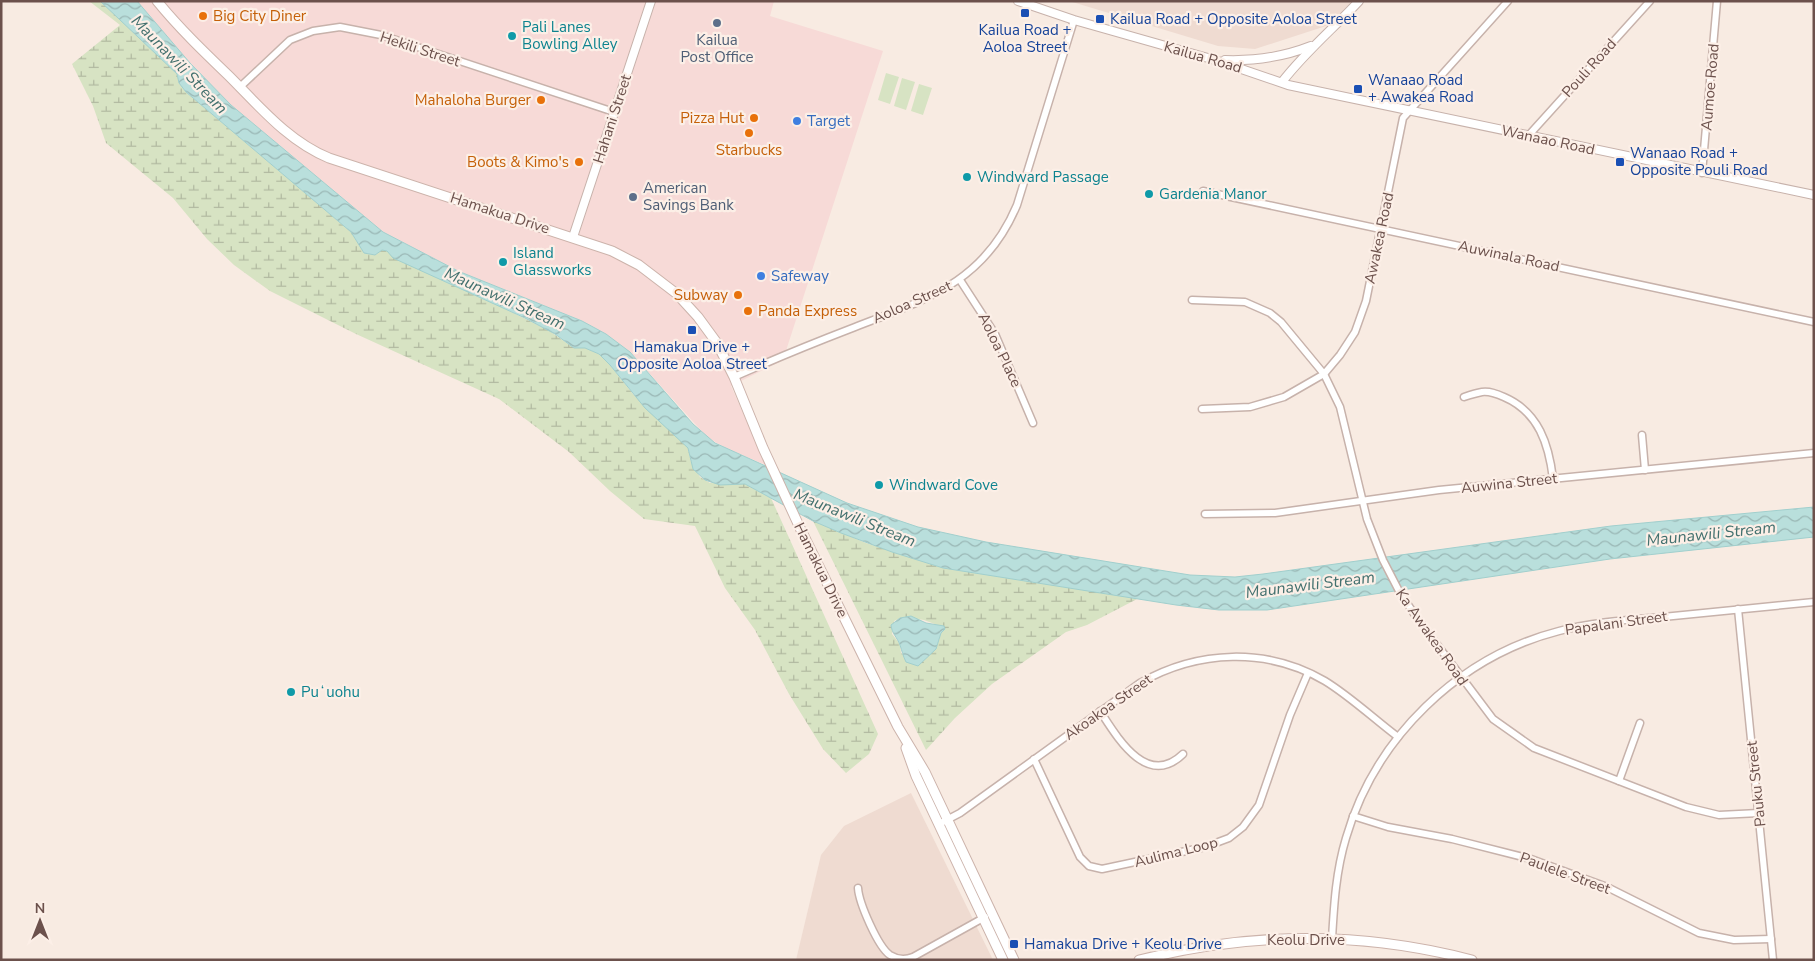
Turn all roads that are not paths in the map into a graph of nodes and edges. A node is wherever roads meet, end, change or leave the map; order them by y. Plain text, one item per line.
1 (158, 1) edge
2 (651, 1) edge
3 (1018, 1) edge
4 (1359, 1) edge
5 (1508, 1) edge
6 (1650, 1) edge
7 (1717, 1) edge
8 (1074, 20) junction
9 (1320, 42) junction
10 (1215, 60) junction
11 (1282, 82) junction
12 (240, 87) junction
13 (614, 112) junction
14 (1408, 112) junction
15 (1528, 136) junction
16 (1702, 173) junction
17 (1203, 191) dead end
18 (1814, 196) edge
19 (1382, 229) junction
20 (574, 237) junction
21 (960, 280) junction
22 (1192, 300) dead end
23 (1814, 322) edge
24 (1324, 374) junction
25 (734, 376) junction
26 (1464, 397) dead end
27 (1202, 409) dead end
28 (1033, 422) dead end
29 (1642, 435) dead end
30 (1814, 454) edge
31 (1645, 470) junction
32 (1553, 479) junction
33 (1361, 500) junction
34 (1205, 514) dead end
35 (1814, 602) edge
36 (1738, 609) junction
37 (1308, 673) junction
38 (1460, 677) junction
39 (1100, 712) junction
40 (1640, 723) dead end
41 (1398, 737) junction
42 (1183, 754) dead end
43 (1034, 759) junction
44 (1619, 781) junction
45 (1759, 813) junction
46 (1353, 816) junction
47 (943, 822) junction
48 (858, 888) dead end
49 (988, 916) junction
50 (1332, 938) junction
51 (1771, 939) junction
52 (1003, 960) edge
53 (1014, 960) edge
54 (1139, 960) edge
55 (1472, 960) edge
56 (1773, 960) edge

1 - 12 main road, Hamakua Drive
2 - 13 street, Hahani Street
3 - 8 street, Kailua Road
4 - 9 street
5 - 14 street, Awakea Road
6 - 15 street, Pouli Road
7 - 16 street, Aumoe Road
8 - 10 street, Kailua Road
8 - 21 street, Aoloa Street
9 - 10 street
9 - 11 street
10 - 11 street, Kailua Road
11 - 14 street, Wanaao Road
12 - 13 street, Hekili Street
12 - 20 main road, Hamakua Drive
13 - 20 street, Hahani Street
14 - 15 street, Wanaao Road
14 - 19 street, Awakea Road
15 - 16 street, Wanaao Road
16 - 18 street, Wanaao Road
17 - 19 street, Auwinala Road
19 - 23 street, Auwinala Road
19 - 24 street, Awakea Road
20 - 25 main road, Hamakua Drive
21 - 25 street, Aoloa Street
21 - 28 street, Aoloa Place
22 - 24 street, Ka Awakea Road
24 - 27 street, Awakea Road
24 - 33 street, Ka Awakea Road
25 - 47 main road, Hamakua Drive
26 - 32 street
29 - 31 street
30 - 31 street, Auwina Street
31 - 32 street, Auwina Street
32 - 33 street, Auwina Street
33 - 34 street, Auwina Street
33 - 38 street, Ka Awakea Road
35 - 36 street, Papalani Street
36 - 38 street, Papalani Street
36 - 45 street, Pauku Street
37 - 39 street, Akoakoa Street
37 - 41 street, Akoakoa Street
37 - 43 street, Aulima Loop
38 - 41 street, Papalani Street
38 - 44 street, Ka Awakea Road
39 - 42 street
39 - 43 street, Akoakoa Street
40 - 44 street
41 - 46 street, Papalani Street
43 - 47 street, Akoakoa Street
44 - 45 street, Ka Awakea Road
45 - 51 street, Pauku Street
46 - 50 street, Papalani Street
46 - 51 street, Paulele Street
47 - 49 main road, Hamakua Drive
48 - 49 street
49 - 52 main road, Hamakua Drive
49 - 53 main road, Hamakua Drive
50 - 54 main road, Keolu Drive
50 - 55 main road, Keolu Drive
51 - 56 street, Pauku Street

